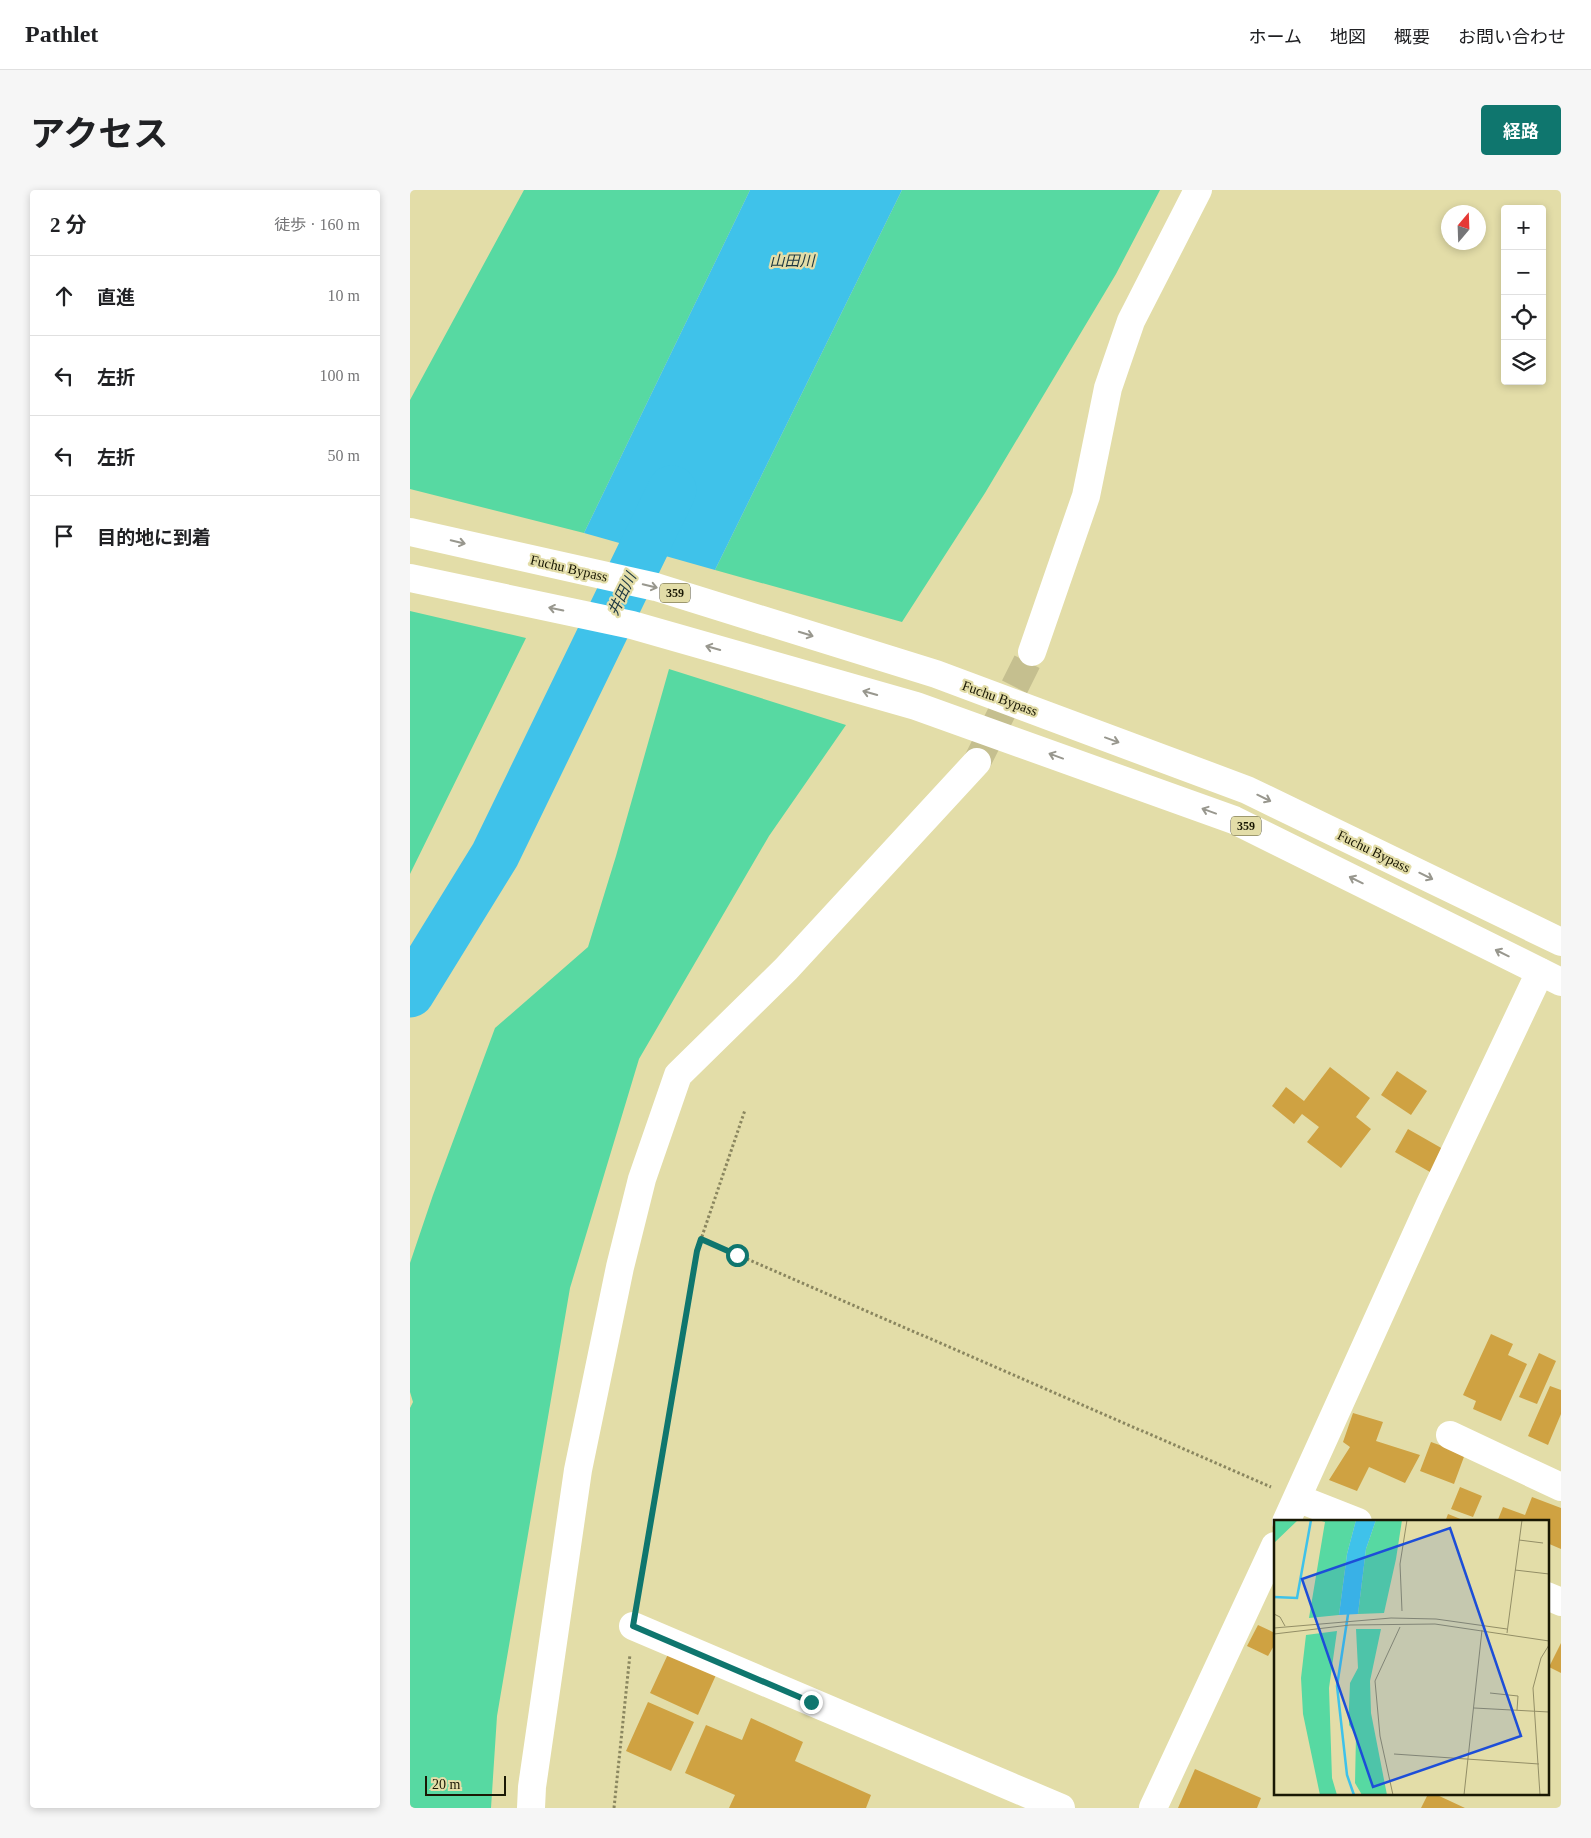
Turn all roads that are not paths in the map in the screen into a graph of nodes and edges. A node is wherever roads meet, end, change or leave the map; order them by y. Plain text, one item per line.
1 (1198, 190) edge
2 (410, 532) edge
3 (410, 578) edge
4 (1032, 652) tunnel mouth
5 (977, 762) tunnel mouth
6 (1561, 942) edge
7 (1551, 977) edge
8 (1450, 1435) dead end
9 (1561, 1487) edge
10 (1292, 1510) edge
11 (1347, 1520) edge
12 (1274, 1548) edge
13 (1548, 1596) edge
14 (1561, 1602) edge
15 (633, 1626) road end
16 (531, 1808) edge
17 (1061, 1808) edge
18 (1153, 1808) edge

1 - 4 main road
2 -> 6 main road, Fuchu Bypass / 359
7 -> 3 main road, 359
5 - 16 main road
7 - 10 main road
8 - 9 main road
10 - 11 main road
12 - 18 main road
13 - 14 main road
15 - 17 main road

